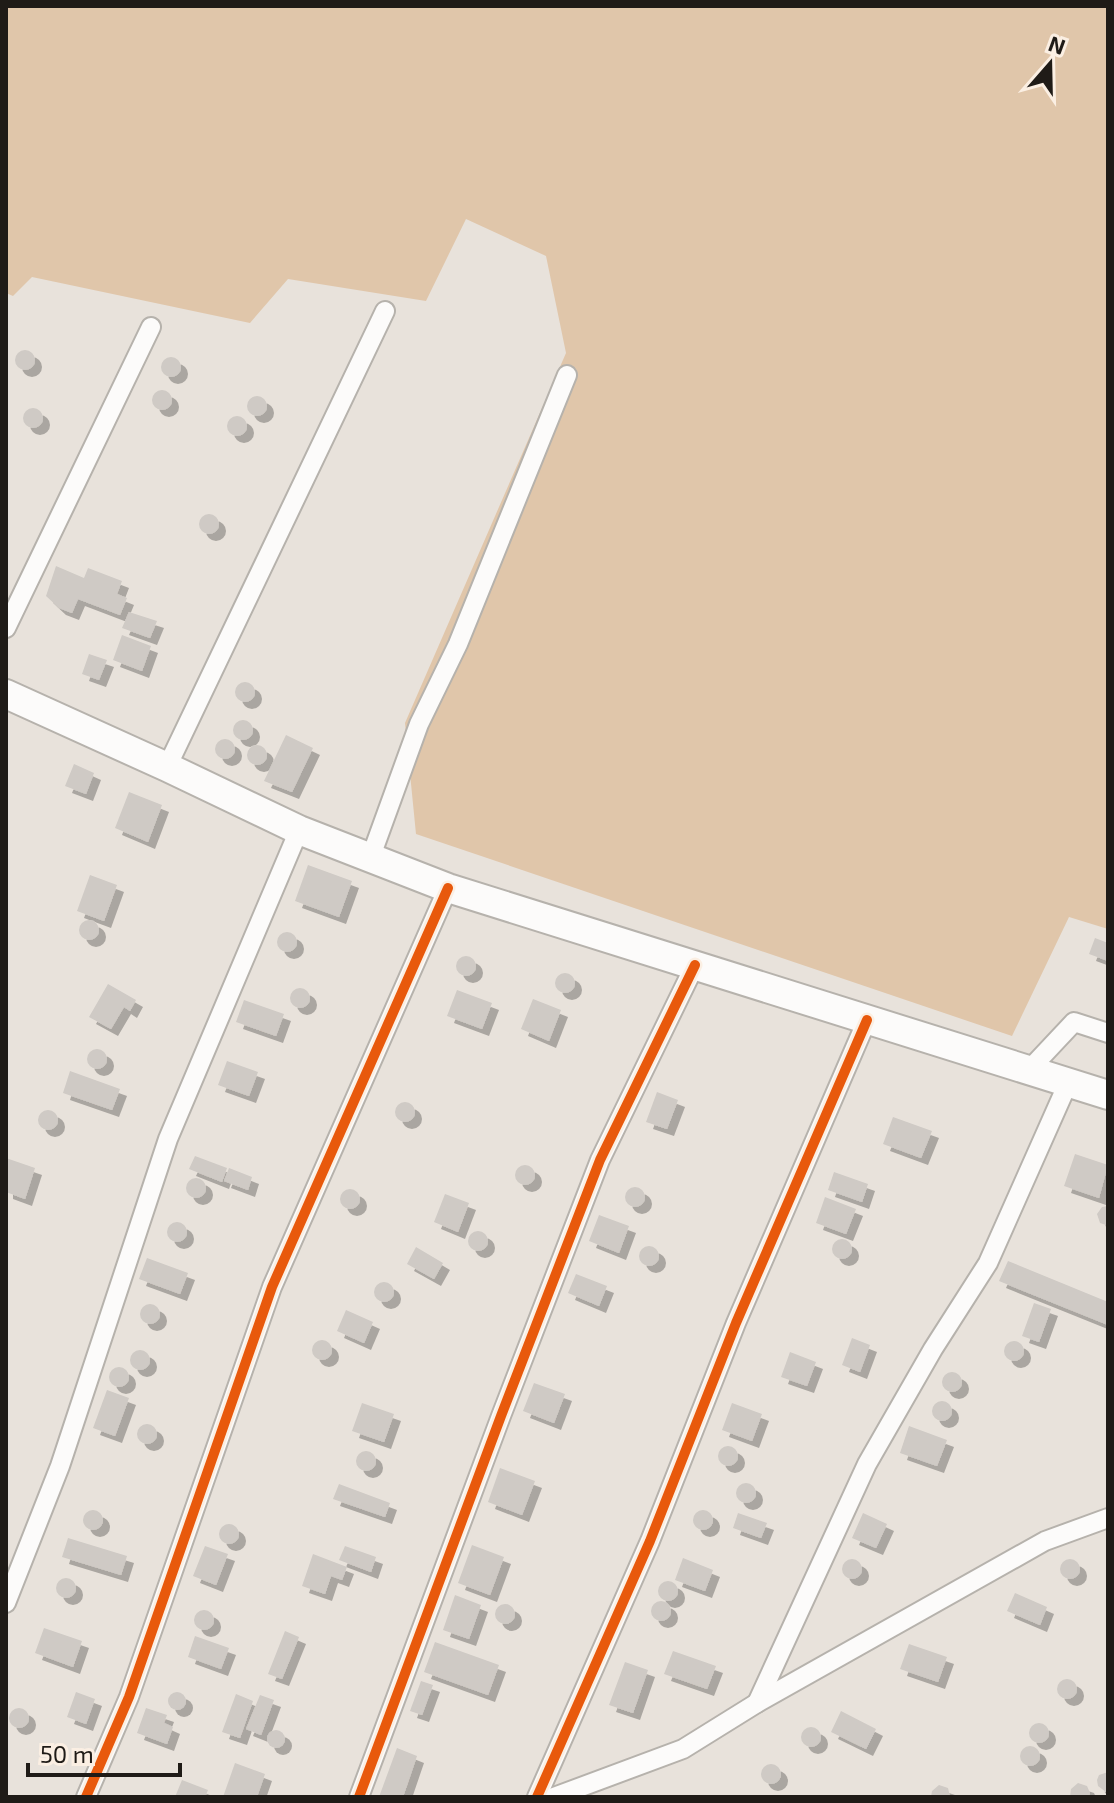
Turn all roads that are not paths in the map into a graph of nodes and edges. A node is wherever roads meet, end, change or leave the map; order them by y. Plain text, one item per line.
1 (385, 311) dead end
2 (151, 327) dead end
3 (567, 375) dead end
4 (6, 628) edge
5 (6, 694) edge
6 (167, 767) junction
7 (299, 830) junction
8 (370, 859) junction
9 (448, 888) junction
10 (695, 965) junction
11 (867, 1020) junction
12 (1108, 1033) edge
13 (1028, 1071) junction
14 (1068, 1083) junction
15 (1108, 1095) edge
16 (1108, 1518) edge
17 (6, 1603) edge
18 (757, 1703) junction
19 (86, 1797) edge
20 (359, 1797) edge
21 (537, 1797) edge
22 (554, 1797) edge

1 - 6 street
2 - 4 street
3 - 8 street
5 - 6 main road
6 - 7 main road
7 - 8 main road
7 - 17 street
8 - 9 main road
9 - 10 main road
9 - 19 street
10 - 11 main road
10 - 20 street
11 - 13 main road
11 - 21 street
12 - 13 street
13 - 14 main road
14 - 15 main road
14 - 18 street
16 - 18 street
18 - 22 street

